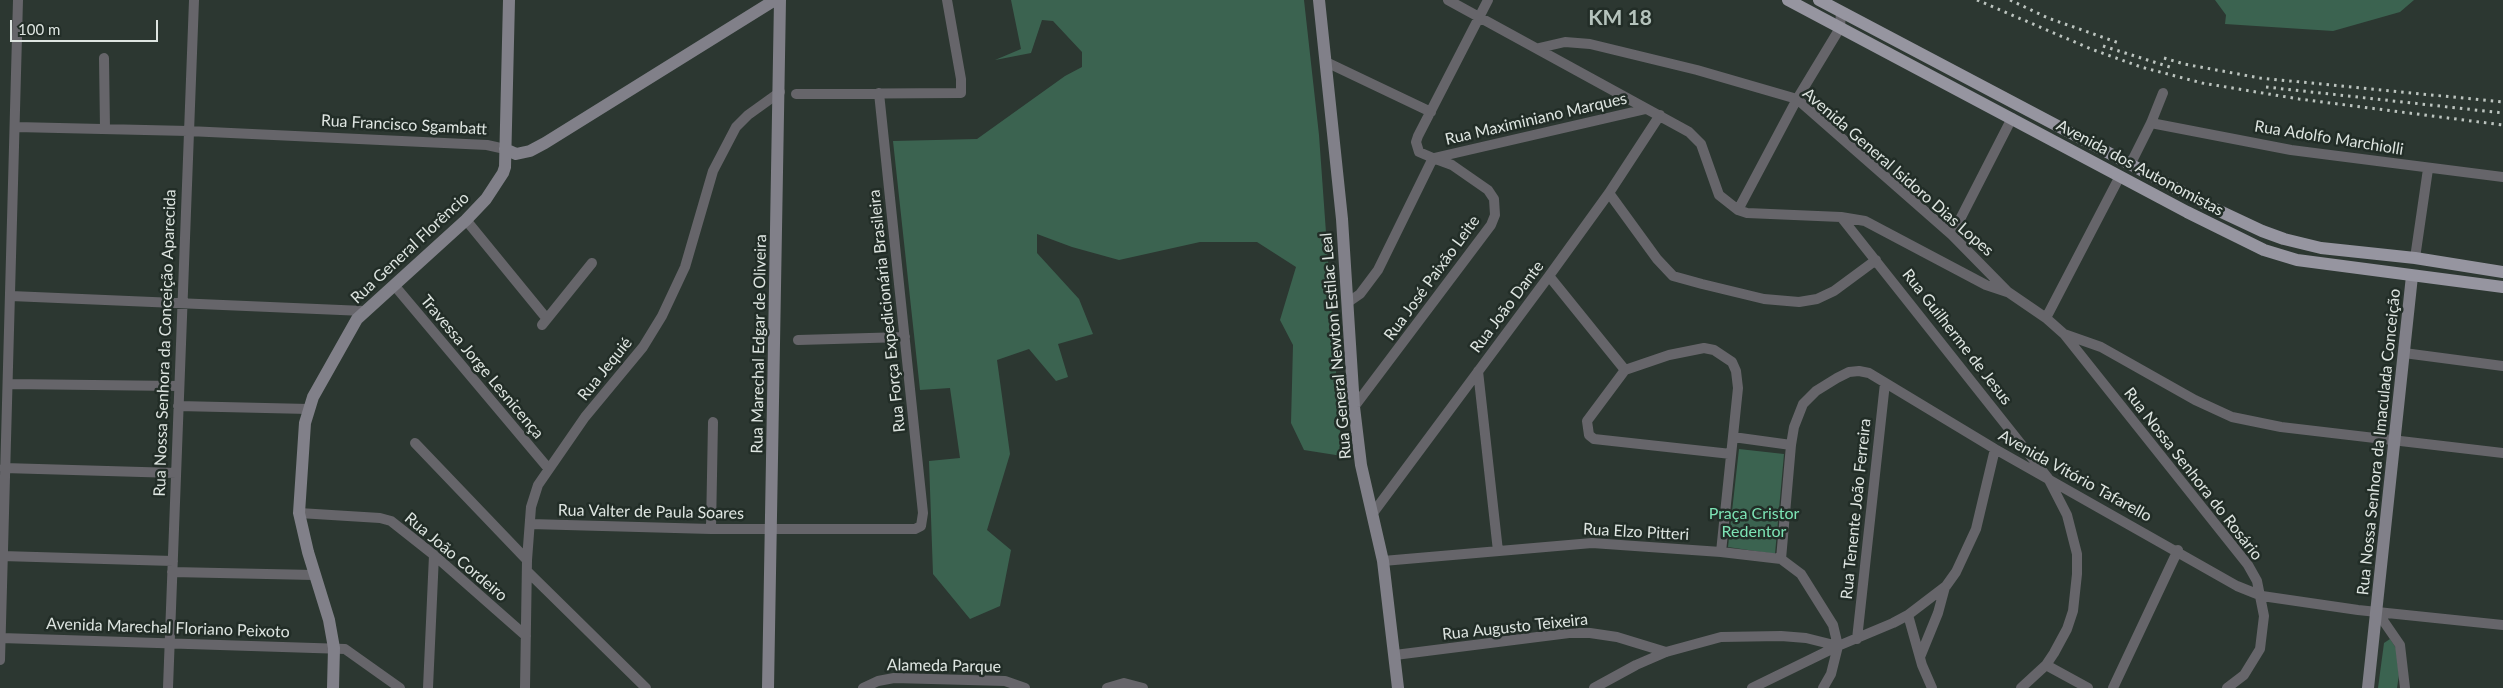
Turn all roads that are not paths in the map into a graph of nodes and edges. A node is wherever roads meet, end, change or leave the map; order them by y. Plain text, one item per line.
1 (18, 0) edge
2 (194, 0) edge
3 (510, 0) edge
4 (775, 0) edge
5 (780, 0) edge
6 (947, 0) edge
7 (1319, 0) edge
8 (1448, 0) edge
9 (1488, 0) edge
10 (1788, 0) edge
11 (1819, 0) edge
12 (1842, 12) junction
13 (1478, 16) junction
14 (1840, 28) junction
15 (1540, 48) junction
16 (104, 58) dead end
17 (1326, 62) junction
18 (780, 92) junction
19 (880, 93) junction
20 (2163, 93) dead end
21 (796, 94) dead end
22 (1797, 99) junction
23 (1646, 109) junction
24 (1431, 112) junction
25 (1660, 115) junction
26 (2012, 118) junction
27 (2151, 123) junction
28 (16, 127) junction
29 (105, 129) junction
30 (188, 131) junction
31 (505, 149) junction
32 (1433, 158) junction
33 (2130, 165) junction
34 (2428, 169) junction
35 (2120, 176) junction
36 (2503, 177) edge
37 (1609, 193) junction
38 (1738, 210) junction
39 (1840, 217) junction
40 (466, 220) junction
41 (1952, 235) junction
42 (2415, 258) junction
43 (1876, 260) junction
44 (2429, 261) junction
45 (592, 263) dead end
46 (2503, 272) edge
47 (1549, 276) junction
48 (2412, 276) junction
49 (394, 285) junction
50 (2503, 287) edge
51 (2008, 292) junction
52 (11, 296) junction
53 (181, 303) junction
54 (1347, 304) junction
55 (364, 312) junction
56 (2046, 318) junction
57 (2064, 334) junction
58 (906, 337) junction
59 (798, 340) dead end
60 (2404, 353) junction
61 (2503, 366) edge
62 (1625, 370) junction
63 (1478, 371) junction
64 (1885, 383) junction
65 (8, 384) junction
66 (178, 386) junction
67 (4, 401) edge
68 (178, 406) junction
69 (1354, 407) junction
70 (309, 409) junction
71 (713, 422) dead end
72 (1733, 437) junction
73 (2395, 441) junction
74 (415, 443) dead end
75 (1791, 445) junction
76 (1995, 449) junction
77 (2503, 453) edge
78 (1731, 454) junction
79 (4, 468) junction
80 (548, 468) junction
81 (176, 473) junction
82 (2048, 478) junction
83 (299, 512) junction
84 (1374, 512) junction
85 (530, 524) junction
86 (921, 526) joint
87 (711, 529) junction
88 (771, 529) junction
89 (2178, 550) junction
90 (1498, 551) junction
91 (1721, 552) junction
92 (434, 555) junction
93 (2, 556) junction
94 (527, 560) junction
95 (1781, 560) junction
96 (1383, 561) junction
97 (172, 566) junction
98 (527, 571) junction
99 (314, 575) junction
100 (1946, 586) junction
101 (2262, 596) junction
102 (2378, 613) junction
103 (1908, 615) junction
104 (2503, 624) edge
105 (526, 636) junction
106 (0, 638) edge
107 (1857, 639) junction
108 (170, 643) junction
109 (1838, 646) junction
110 (334, 648) junction
111 (1666, 652) junction
112 (1395, 655) junction
113 (1920, 657) junction
114 (0, 660) edge
115 (2046, 665) junction
116 (168, 688) edge
117 (333, 688) edge
118 (400, 688) edge
119 (428, 688) edge
120 (525, 688) edge
121 (646, 688) edge
122 (768, 688) edge
123 (863, 688) edge
124 (1026, 688) edge
125 (1107, 688) edge
126 (1142, 688) edge
127 (1398, 688) edge
128 (1594, 688) edge
129 (1752, 688) edge
130 (1823, 688) edge
131 (1932, 688) edge
132 (2021, 688) edge
133 (2088, 688) edge
134 (2113, 688) edge
135 (2227, 688) edge
136 (2368, 688) edge
137 (2405, 688) edge

1 - 28 street
2 - 30 street, Rua Nossa Senhora da Conceição Aparecida
3 - 31 street, Rua General Florêncio
4 - 31 street, Rua Francisco Sgambatt
5 - 18 street, Rua Marechal Edgar de Oliveira
6 - 19 street
7 - 17 street, Rua General Newton Estilac Leal
8 - 13 street
9 - 13 street
10 - 14 main road, Avenida dos Autonomistas
11 - 12 main road, Avenida dos Autonomistas
12 - 14 street
12 - 33 main road, Avenida dos Autonomistas
13 - 15 street
13 - 24 street
14 - 22 street
14 - 26 main road, Avenida dos Autonomistas
15 - 22 street, Avenida General Isidoro Dias Lopes
15 - 23 street
16 - 29 street
17 - 24 street
17 - 54 street, Rua General Newton Estilac Leal
18 - 80 street, Rua Jequié
18 - 88 street, Rua Marechal Edgar de Oliveira
19 - 21 street
19 - 58 street, Rua Força Expedicionária Brasileira
20 - 27 street
22 - 38 street
22 - 41 street, Avenida General Isidoro Dias Lopes
23 - 25 street
23 - 32 street, Rua Maximiniano Marques
24 - 32 street
25 - 37 street, Rua João Dante
25 - 38 street
26 - 35 main road, Avenida dos Autonomistas
26 - 41 street
27 - 33 street
27 - 34 street, Rua Adolfo Marchiolli
28 - 29 street, Rua Francisco Sgambatt
28 - 52 street
29 - 30 street, Rua Francisco Sgambatt
30 - 31 street, Rua Francisco Sgambatt
30 - 53 street, Rua Nossa Senhora da Conceição Aparecida
31 - 40 street, Rua General Florêncio
32 - 54 street
32 - 69 street, Rua José Paixão Leite
33 - 42 main road, Avenida dos Autonomistas
34 - 36 street, Rua Adolfo Marchiolli
34 - 42 street
35 - 48 main road, Avenida dos Autonomistas
35 - 56 street
37 - 43 street
37 - 47 street, Rua João Dante
38 - 39 street
39 - 43 street, Rua Guilherme de Jesus
39 - 51 street
40 - 45 street
40 - 49 street, Rua General Florêncio
41 - 51 street, Avenida General Isidoro Dias Lopes
42 - 44 main road, Avenida dos Autonomistas
43 - 82 street, Rua Guilherme de Jesus
44 - 46 main road, Avenida dos Autonomistas
44 - 48 main road
47 - 62 street
47 - 63 street, Rua João Dante
48 - 50 main road, Avenida dos Autonomistas
48 - 60 street, Rua Nossa Senhora da Imaculada Conceição
49 - 55 street, Rua General Florêncio
49 - 80 street, Travessa Jorge Lesnicença
51 - 56 street, Avenida General Isidoro Dias Lopes
52 - 53 street
52 - 65 street
53 - 55 street
53 - 66 street, Rua Nossa Senhora da Conceição Aparecida
54 - 69 street, Rua General Newton Estilac Leal
55 - 70 street, Rua General Florêncio
56 - 57 street, Rua Nossa Senhora do Rosário
57 - 73 street
57 - 101 street, Rua Nossa Senhora do Rosário
58 - 59 street
58 - 86 street, Rua Força Expedicionária Brasileira
60 - 61 street
60 - 73 street, Rua Nossa Senhora da Imaculada Conceição
62 - 72 street
62 - 78 street
63 - 84 street, Rua João Dante
63 - 90 street
64 - 75 street, Avenida Vitório Tafarello
64 - 76 street, Avenida Vitório Tafarello
64 - 107 street, Rua Tenente João Ferreira
65 - 66 street
65 - 67 street
66 - 68 street, Rua Nossa Senhora da Conceição Aparecida
67 - 79 street
68 - 70 street
68 - 81 street, Rua Nossa Senhora da Conceição Aparecida
69 - 84 street, Rua General Newton Estilac Leal
70 - 83 street, Rua General Florêncio
71 - 87 street
72 - 75 street
72 - 78 street
73 - 77 street
73 - 102 street, Rua Nossa Senhora da Imaculada Conceição
74 - 94 street
75 - 95 street, Avenida Vitório Tafarello
76 - 82 street, Avenida Vitório Tafarello
76 - 100 street
78 - 91 street
79 - 81 street
79 - 93 street
80 - 85 street, Rua Jequié
81 - 97 street, Rua Nossa Senhora da Conceição Aparecida
82 - 89 street, Avenida Vitório Tafarello
82 - 115 street
83 - 92 street, Rua João Cordeiro
83 - 99 street, Rua General Florêncio
84 - 96 street, Rua General Newton Estilac Leal
85 - 87 street, Rua Valter de Paula Soares
85 - 94 street, Rua Jequié
86 - 88 street, Rua Valter de Paula Soares
87 - 88 street, Rua Valter de Paula Soares
88 - 122 street, Rua Marechal Edgar de Oliveira
89 - 101 street, Avenida Vitório Tafarello
89 - 134 street
90 - 91 street, Rua Elzo Pitteri
90 - 96 street, Rua Elzo Pitteri
91 - 95 street, Rua Elzo Pitteri
92 - 105 street, Rua João Cordeiro
92 - 119 street
93 - 97 street
93 - 106 street
94 - 98 street, Rua Jequié
95 - 109 street, Rua Elzo Pitteri
96 - 112 street, Rua General Newton Estilac Leal
97 - 99 street
97 - 108 street, Rua Nossa Senhora da Conceição Aparecida
98 - 105 street, Rua Jequié
98 - 121 street
99 - 110 street, Rua General Florêncio
100 - 103 street
100 - 113 street
101 - 102 street, Avenida Vitório Tafarello
101 - 135 street, Rua Nossa Senhora do Rosário
102 - 104 street, Avenida Vitório Tafarello
102 - 136 street, Rua Nossa Senhora da Imaculada Conceição
102 - 137 street, Rua Nossa Senhora da Imaculada Conceição
103 - 107 street
103 - 113 street
105 - 120 street, Rua Jequié
106 - 108 street, Avenida Marechal Floriano Peixoto
106 - 114 street
107 - 109 street
108 - 110 street, Avenida Marechal Floriano Peixoto
108 - 116 street, Rua Nossa Senhora da Conceição Aparecida
109 - 111 street
109 - 129 street
109 - 130 street
110 - 117 street, Rua General Florêncio
110 - 118 street, Avenida Marechal Floriano Peixoto
111 - 112 street, Rua Augusto Teixeira
111 - 128 street
112 - 127 street, Rua General Newton Estilac Leal
113 - 131 street
115 - 132 street
115 - 133 street
123 - 124 street, Alameda Parque
125 - 126 street

